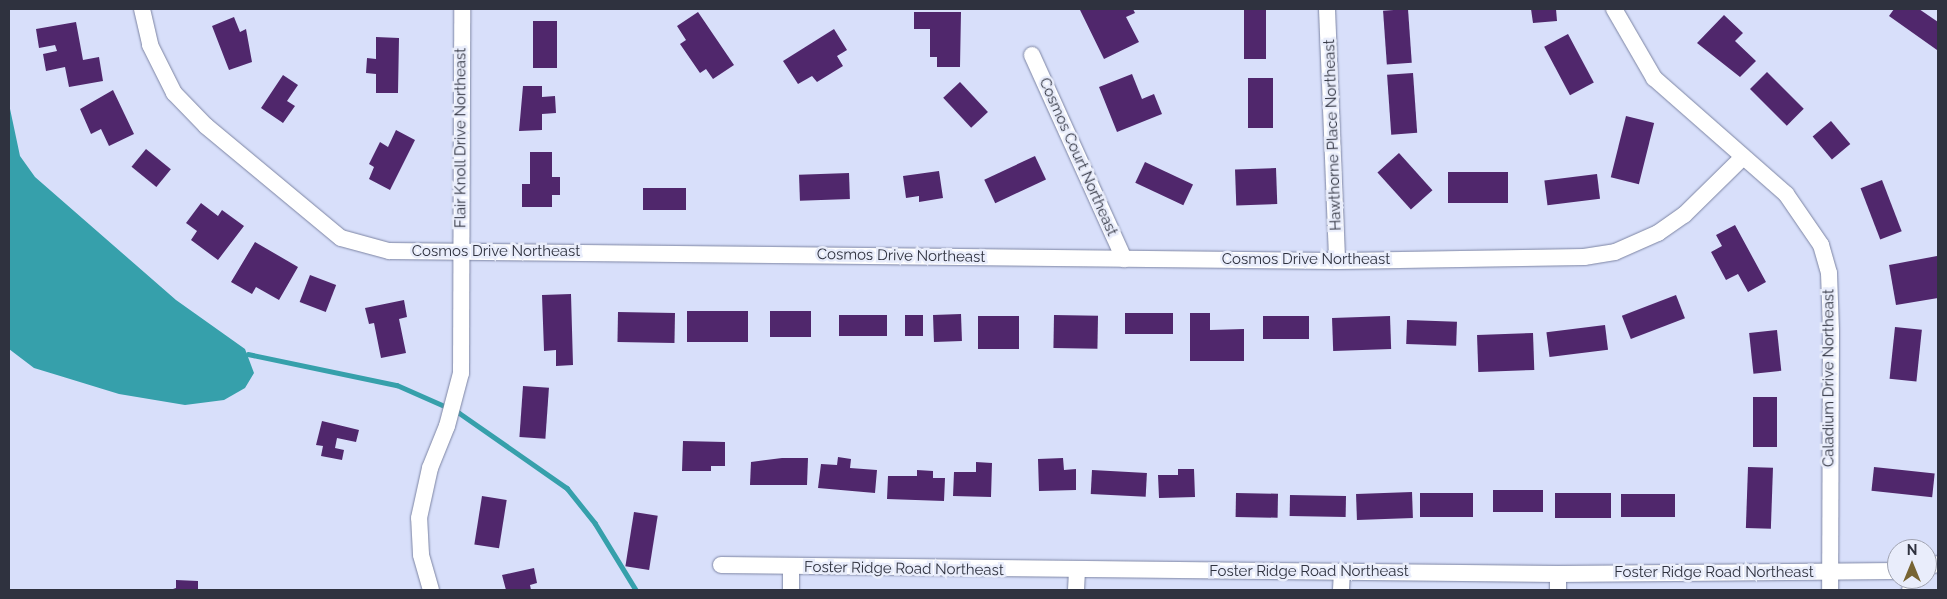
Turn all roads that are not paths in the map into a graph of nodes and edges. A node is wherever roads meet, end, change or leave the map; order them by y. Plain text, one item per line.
1 (142, 9) edge
2 (462, 9) edge
3 (1327, 9) edge
4 (1614, 9) edge
5 (1032, 55) dead end
6 (1742, 158) junction
7 (460, 250) junction
8 (1124, 258) junction
9 (1337, 261) junction
10 (721, 565) dead end
11 (791, 567) junction
12 (1076, 571) junction
13 (1887, 571) edge
14 (1342, 572) junction
15 (1830, 572) junction
16 (1558, 582) edge
17 (431, 590) edge
18 (791, 590) edge
19 (1076, 590) edge
20 (1341, 590) edge
21 (1830, 590) edge

1 - 7 street, Cosmos Drive Northeast
2 - 7 street, Flair Knoll Drive Northeast
3 - 9 street, Hawthorne Place Northeast
4 - 6 street, Caladium Drive Northeast
5 - 8 street, Cosmos Court Northeast
6 - 9 street, Cosmos Drive Northeast
6 - 15 street, Caladium Drive Northeast
7 - 8 street, Cosmos Drive Northeast
7 - 17 street, Flair Knoll Drive Northeast
8 - 9 street, Cosmos Drive Northeast
10 - 11 street, Foster Ridge Road Northeast
11 - 12 street, Foster Ridge Road Northeast
11 - 18 street
12 - 14 street, Foster Ridge Road Northeast
12 - 19 street
13 - 15 street, Foster Ridge Road Northeast
14 - 16 street, Foster Ridge Road Northeast
14 - 20 street
15 - 16 street, Foster Ridge Road Northeast
15 - 21 street, Caladium Drive Northeast

